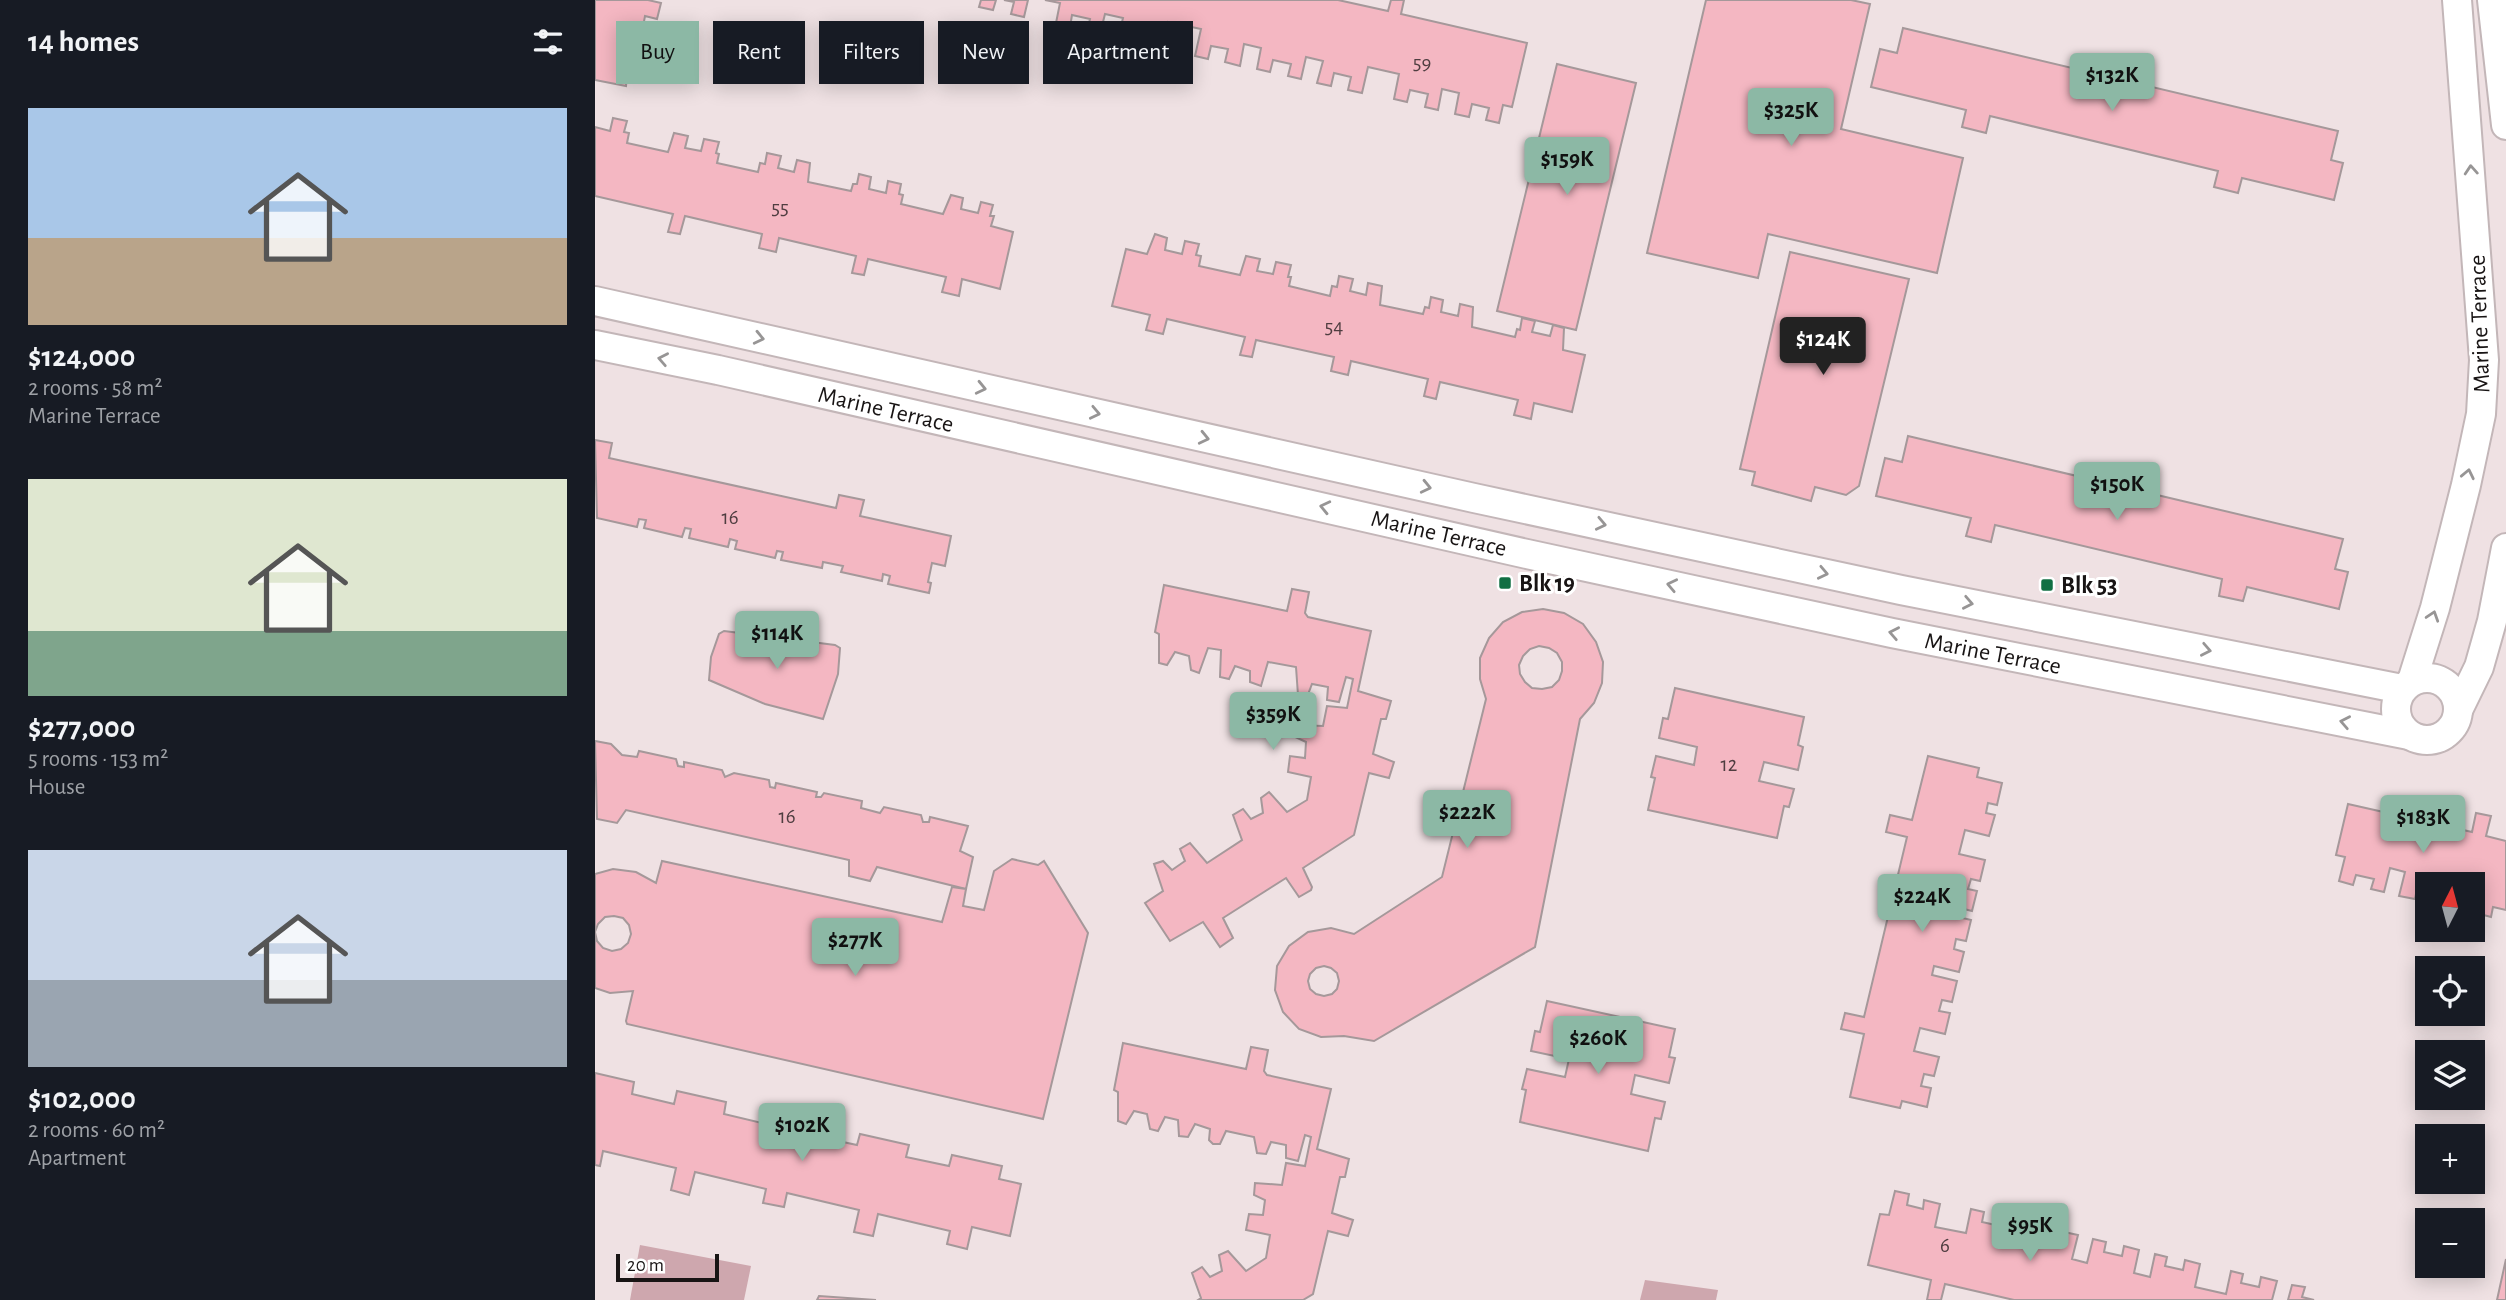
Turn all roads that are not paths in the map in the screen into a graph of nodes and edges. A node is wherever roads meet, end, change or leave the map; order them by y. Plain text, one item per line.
1 (2457, 0) edge
2 (2492, 0) edge
3 (2506, 125) edge
4 (595, 301) edge
5 (595, 345) edge
6 (2506, 548) edge
7 (2407, 685) junction
8 (2458, 710) junction
9 (2409, 735) junction

7 -> 1 street, Marine Terrace
2 - 3 street
4 -> 7 street, Marine Terrace
9 -> 5 street, Marine Terrace
6 - 8 street
7 - 8 street
7 - 9 street
8 - 9 street

